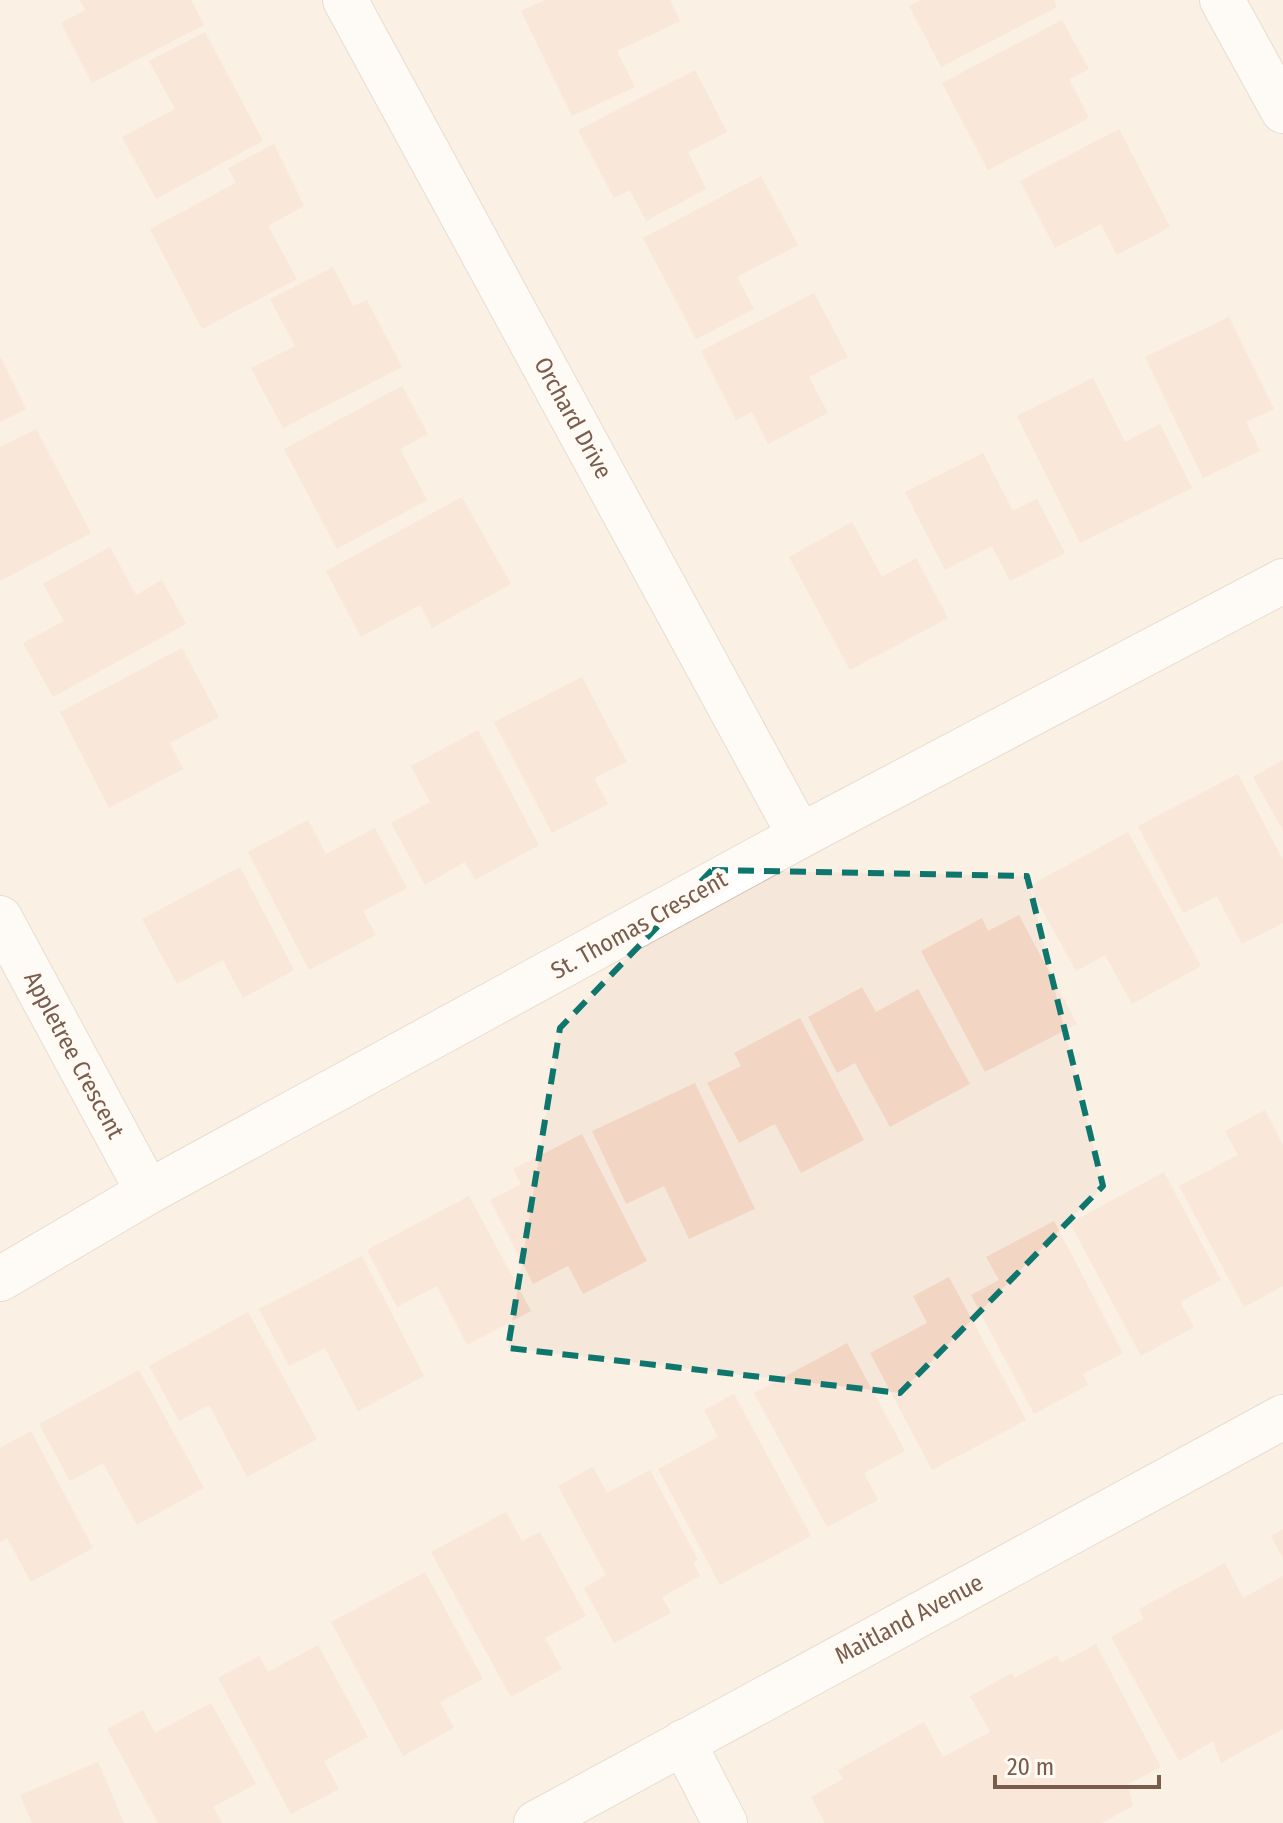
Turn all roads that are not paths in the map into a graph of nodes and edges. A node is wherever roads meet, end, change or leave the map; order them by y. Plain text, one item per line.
1 (345, 0) edge
2 (1222, 0) edge
3 (1283, 111) edge
4 (1283, 581) edge
5 (800, 836) junction
6 (0, 918) edge
7 (148, 1192) junction
8 (0, 1279) edge
9 (1283, 1417) edge
10 (683, 1742) junction
11 (536, 1823) edge
12 (725, 1823) edge

1 - 5 street, Orchard Drive
2 - 3 street
4 - 5 street, St. Thomas Crescent
5 - 7 street, St. Thomas Crescent
6 - 7 street, Appletree Crescent
7 - 8 street, St. Thomas Crescent
9 - 10 street, Maitland Avenue
10 - 11 street, Maitland Avenue
10 - 12 street

